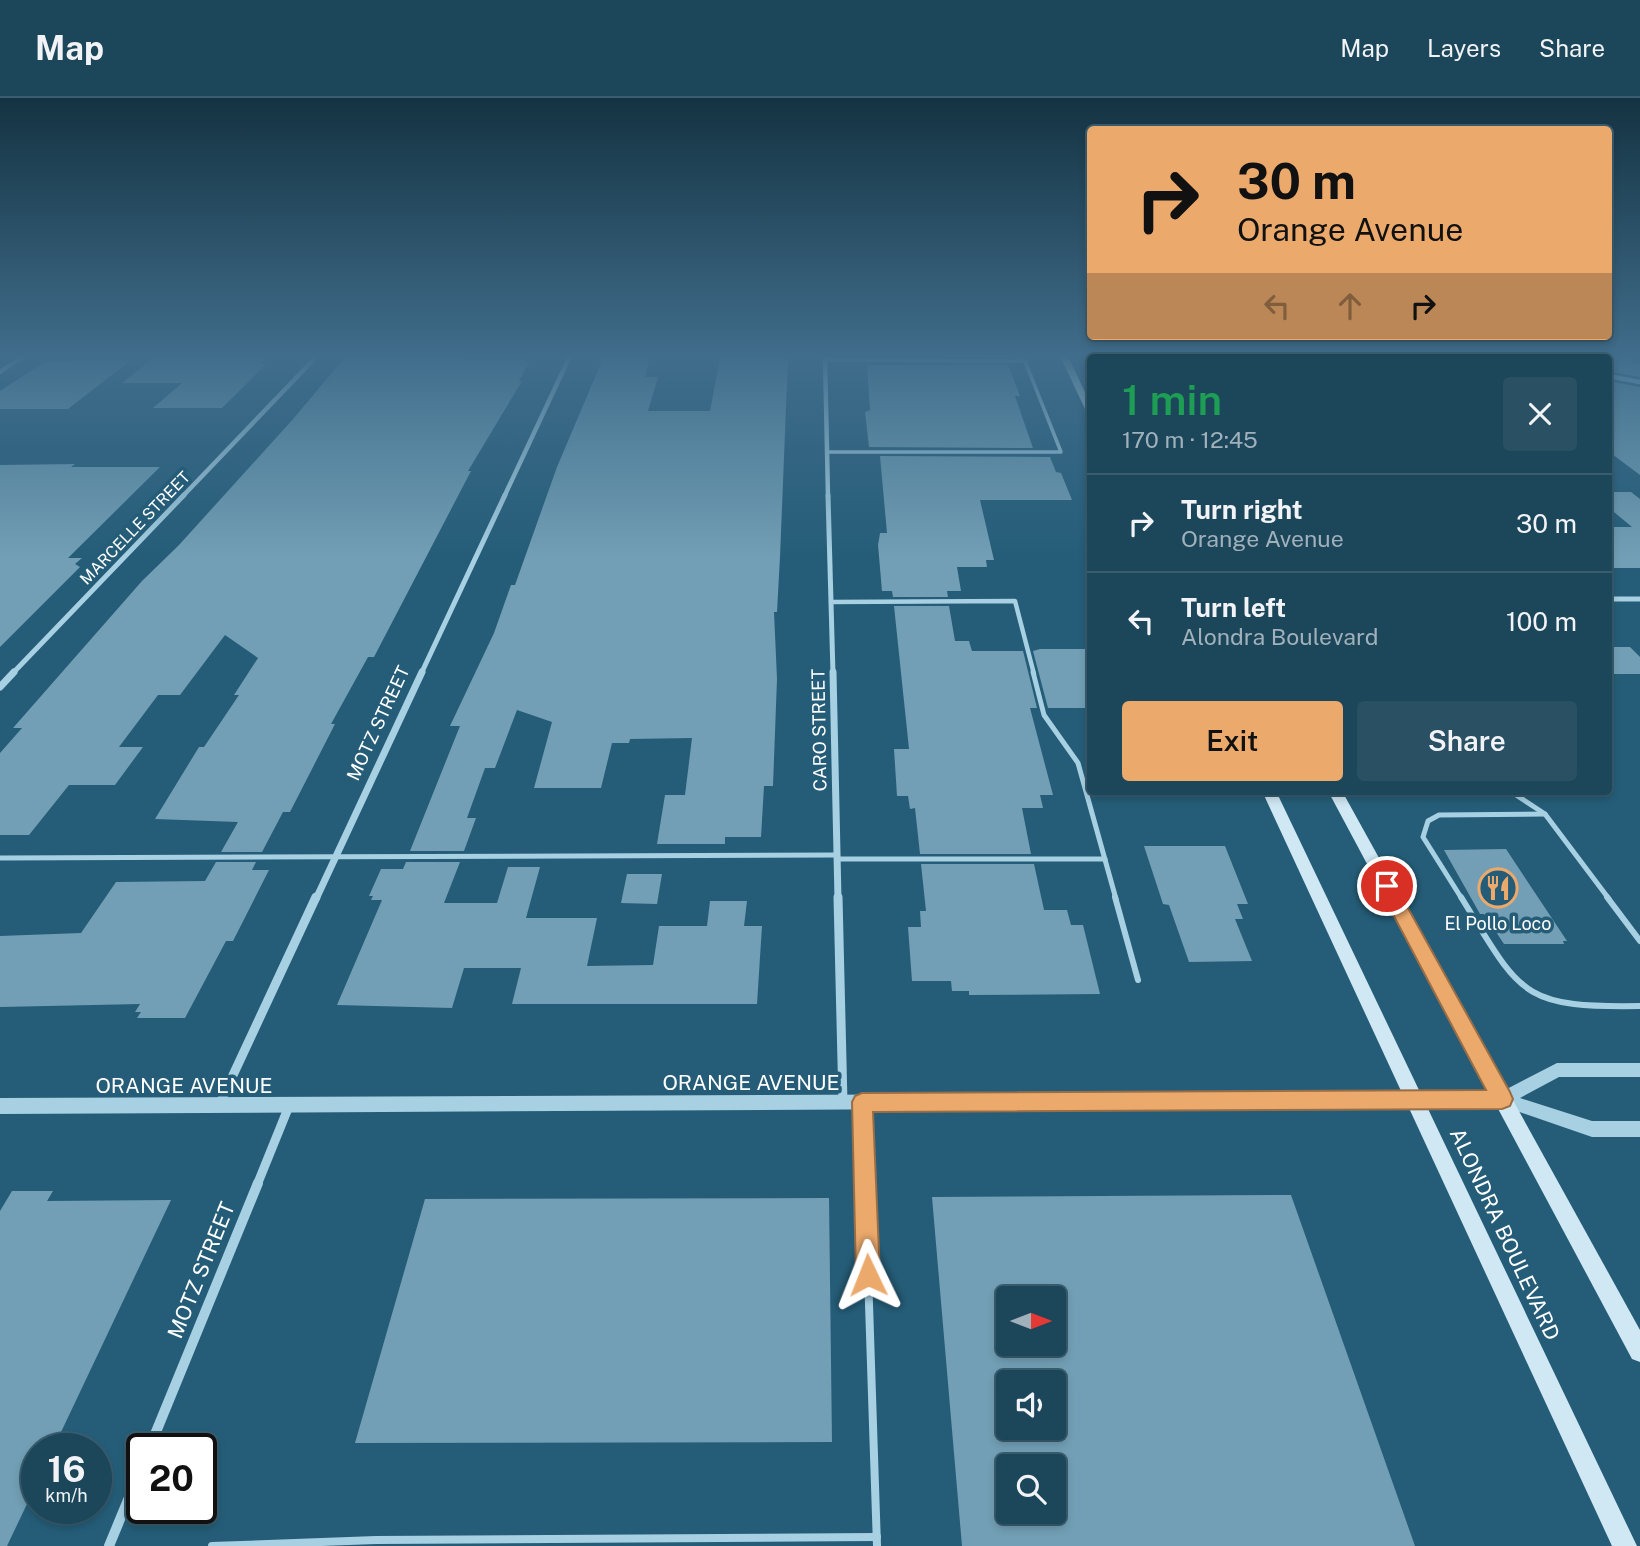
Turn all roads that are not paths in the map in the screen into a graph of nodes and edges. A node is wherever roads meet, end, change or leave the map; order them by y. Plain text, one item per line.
1 (252, 424) edge
2 (538, 424) edge
3 (827, 424) edge
4 (1050, 424) edge
5 (828, 452) junction
6 (1612, 599) edge
7 (1640, 599) edge
8 (831, 602) junction
9 (0, 687) edge
10 (1271, 795) edge
11 (1337, 795) edge
12 (1516, 795) edge
13 (1545, 814) junction
14 (335, 857) junction
15 (838, 857) junction
16 (0, 858) edge
17 (1105, 859) junction
18 (1640, 941) edge
19 (1138, 980) dead end
20 (1640, 1006) edge
21 (1640, 1070) edge
22 (1502, 1099) junction
23 (1414, 1100) junction
24 (843, 1102) junction
25 (862, 1102) junction
26 (218, 1105) junction
27 (289, 1105) junction
28 (2, 1109) edge
29 (1640, 1129) edge
30 (1640, 1351) edge
31 (156, 1433) edge
32 (126, 1505) edge
33 (877, 1541) edge
34 (109, 1546) edge
35 (212, 1546) edge
36 (1625, 1546) edge

1 - 9 street, MARCELLE STREET
2 - 14 street, MOTZ STREET
3 - 5 street, CARO STREET
4 - 5 lane
5 - 8 street, CARO STREET
6 - 7 street
8 - 15 street, CARO STREET
8 - 17 lane
10 - 23 main road, ALONDRA BOULEVARD
11 - 22 main road
12 - 13 lane
13 - 18 lane
13 - 20 lane
14 - 15 lane
14 - 16 lane
14 - 26 street, MOTZ STREET
15 - 17 lane
15 - 24 street, CARO STREET
17 - 19 lane
21 - 22 street, ORANGE AVENUE
22 - 23 street, ORANGE AVENUE
22 - 29 street, ORANGE AVENUE
22 - 30 main road
23 - 25 street, ORANGE AVENUE
23 - 36 main road, ALONDRA BOULEVARD
24 - 25 street, ORANGE AVENUE
24 - 27 street, ORANGE AVENUE
25 - 33 lane
26 - 27 street, ORANGE AVENUE
26 - 28 street, ORANGE AVENUE
27 - 31 street, MOTZ STREET
32 - 34 street
33 - 35 lane

